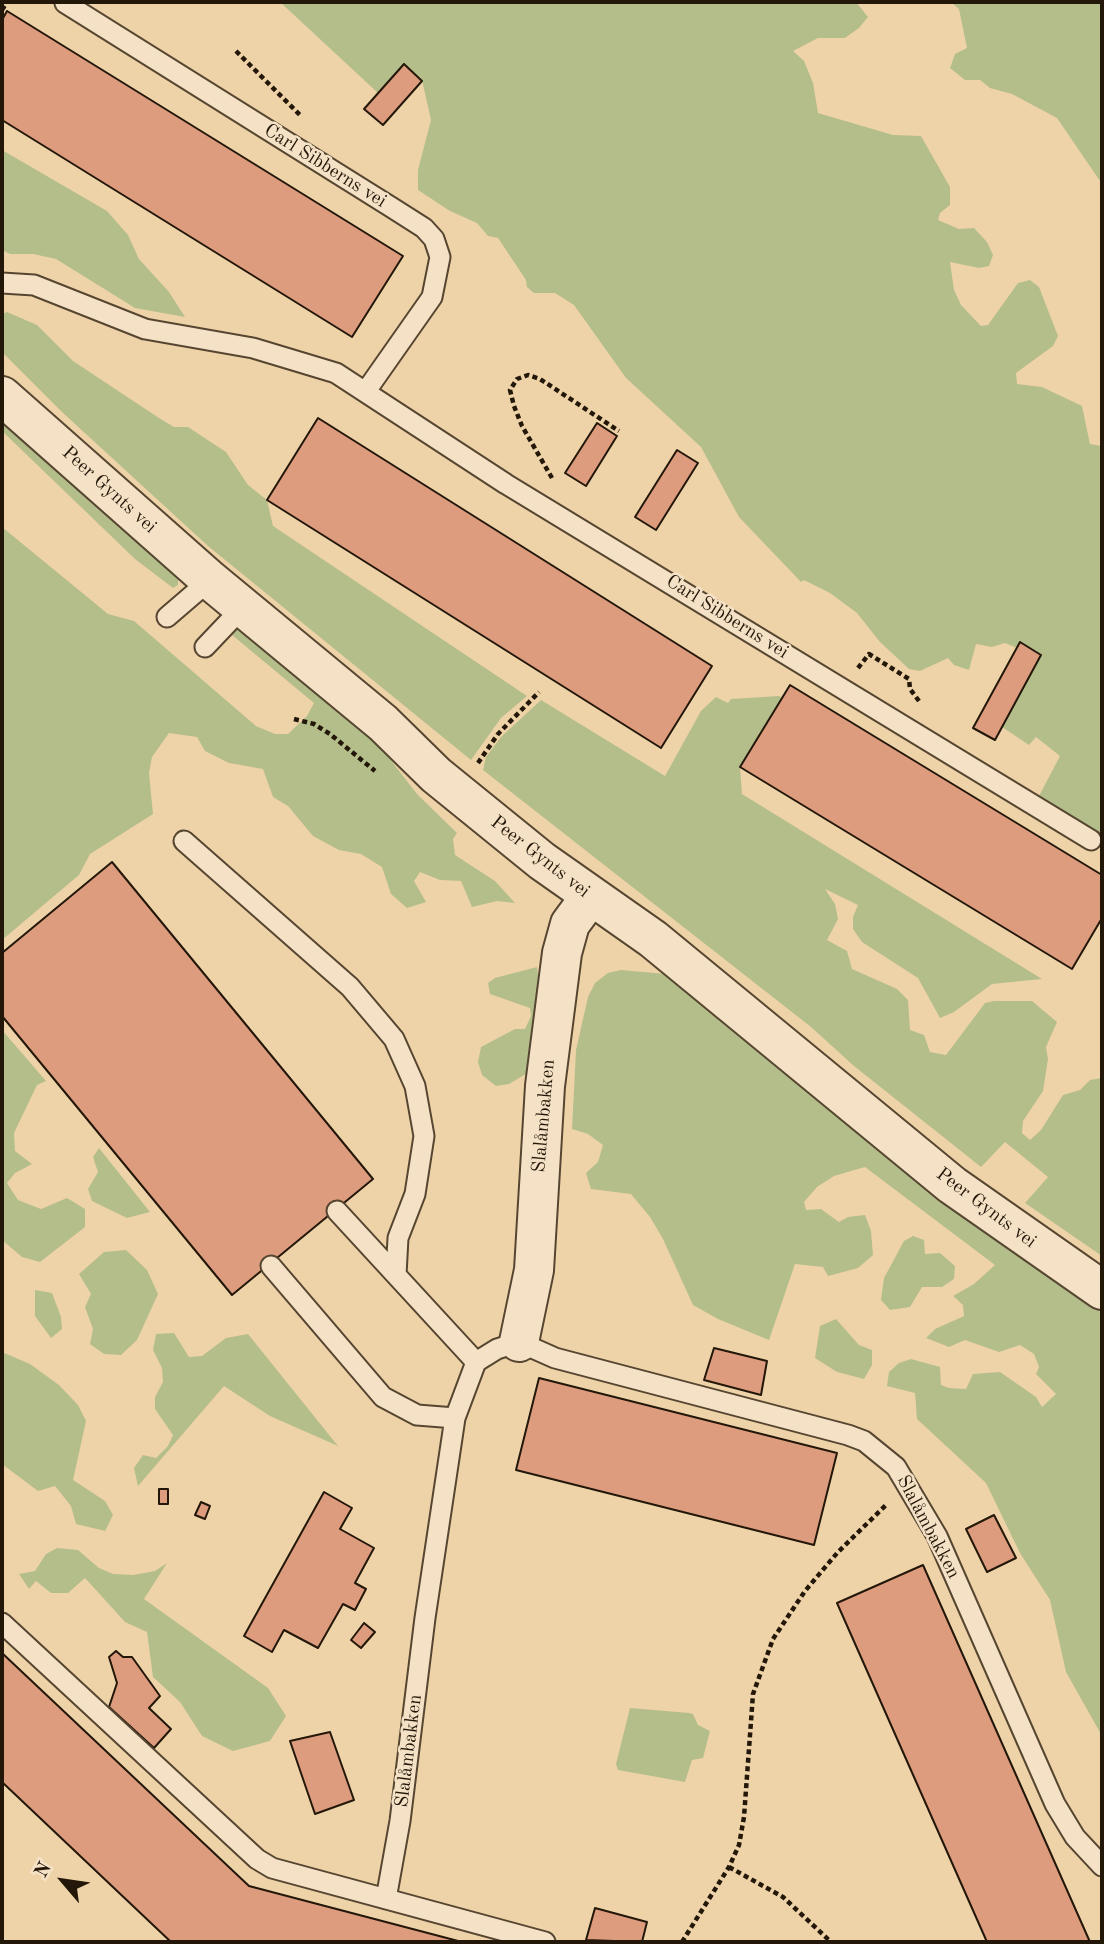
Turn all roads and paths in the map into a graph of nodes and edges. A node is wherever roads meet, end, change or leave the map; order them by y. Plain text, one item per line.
1 (6, 2) edge
2 (65, 4) dead end
3 (2, 10) edge
4 (236, 51) dead end
5 (317, 161) junction
6 (2, 283) edge
7 (366, 391) junction
8 (2, 396) edge
9 (619, 431) dead end
10 (556, 514) junction
11 (210, 580) junction
12 (243, 607) junction
13 (167, 617) dead end
14 (205, 647) dead end
15 (539, 692) dead end
16 (474, 769) dead end
17 (184, 841) dead end
18 (1091, 841) dead end
19 (590, 897) junction
20 (337, 1211) dead end
21 (271, 1266) dead end
22 (396, 1275) junction
23 (1102, 1290) edge
24 (519, 1342) junction
25 (476, 1362) junction
26 (455, 1418) junction
27 (909, 1484) junction
28 (2, 1623) edge
29 (729, 1867) junction
30 (1102, 1867) edge
31 (386, 1899) junction
32 (545, 1942) edge
33 (682, 1942) edge
34 (831, 1942) edge

1 - 3 path
2 - 5 lane, Carl Sibberns vei
4 - 5 path
5 - 7 lane, Carl Sibberns vei
6 - 7 lane, Carl Sibberns vei
7 - 10 lane, Carl Sibberns vei
8 - 11 street, Peer Gynts vei
9 - 10 path
10 - 18 lane, Carl Sibberns vei
11 - 12 street, Peer Gynts vei
11 - 13 lane
12 - 14 lane
12 - 19 street, Peer Gynts vei
15 - 16 path
17 - 22 lane
19 - 23 street, Peer Gynts vei
19 - 24 street, Slalåmbakken
20 - 22 lane
21 - 26 lane
22 - 25 lane
24 - 25 lane
24 - 27 lane, Slalåmbakken
25 - 26 lane, Slalåmbakken
26 - 31 lane, Slalåmbakken
27 - 29 path
27 - 30 lane, Slalåmbakken
28 - 31 lane
29 - 33 path
29 - 34 path
31 - 32 lane

